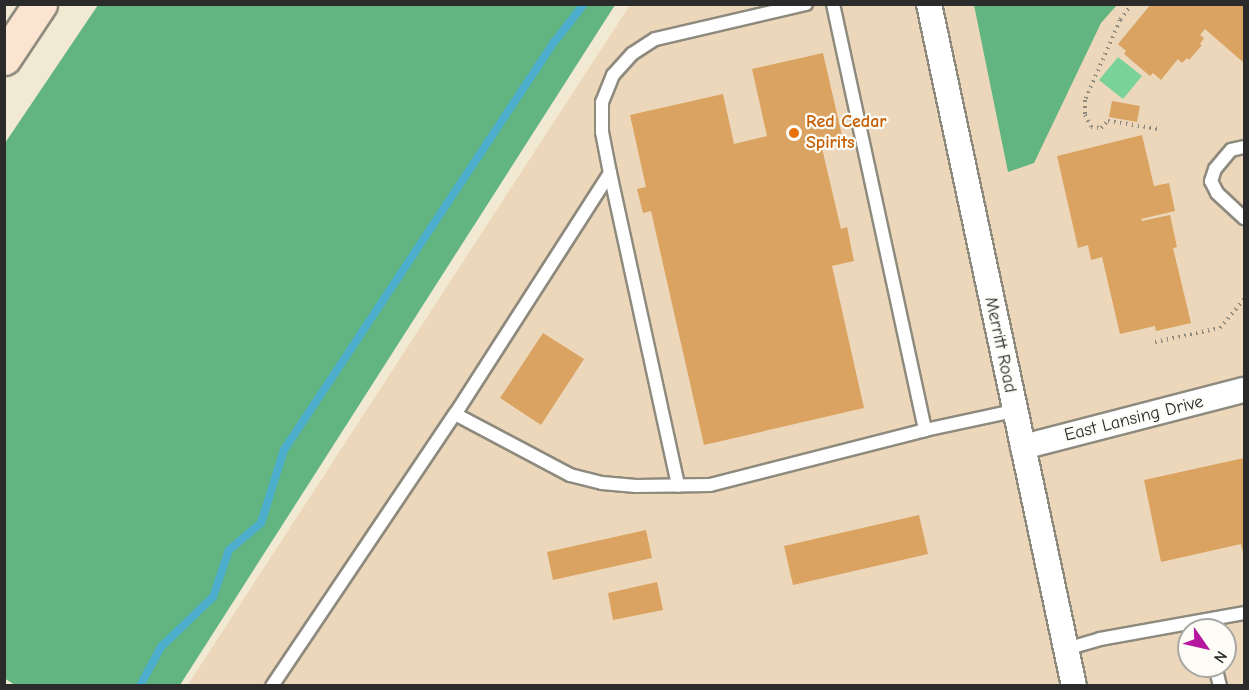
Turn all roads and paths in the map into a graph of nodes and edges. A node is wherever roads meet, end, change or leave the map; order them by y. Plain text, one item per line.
1 (40, 4) edge
2 (806, 4) edge
3 (833, 4) edge
4 (929, 4) edge
5 (1132, 4) edge
6 (4, 58) edge
7 (1159, 129) dead end
8 (1245, 147) edge
9 (610, 173) junction
10 (1245, 218) edge
11 (1245, 299) edge
12 (1155, 342) dead end
13 (1245, 390) edge
14 (1014, 411) junction
15 (455, 414) junction
16 (925, 430) junction
17 (1023, 447) junction
18 (678, 486) junction
19 (1245, 613) edge
20 (1230, 618) edge
21 (1177, 630) edge
22 (1066, 649) junction
23 (272, 686) edge
24 (1074, 686) edge

1 - 6 main road
2 - 9 lane
3 - 16 lane
4 - 14 street, Merritt Road
5 - 7 path
8 - 10 lane
9 - 15 lane
9 - 18 lane
11 - 12 path
13 - 17 street, East Lansing Drive
14 - 16 lane
14 - 17 street, Merritt Road
15 - 18 lane
15 - 23 lane
16 - 18 lane
17 - 22 street, Merritt Road
19 - 20 lane
21 - 22 lane
22 - 24 street, Merritt Road

